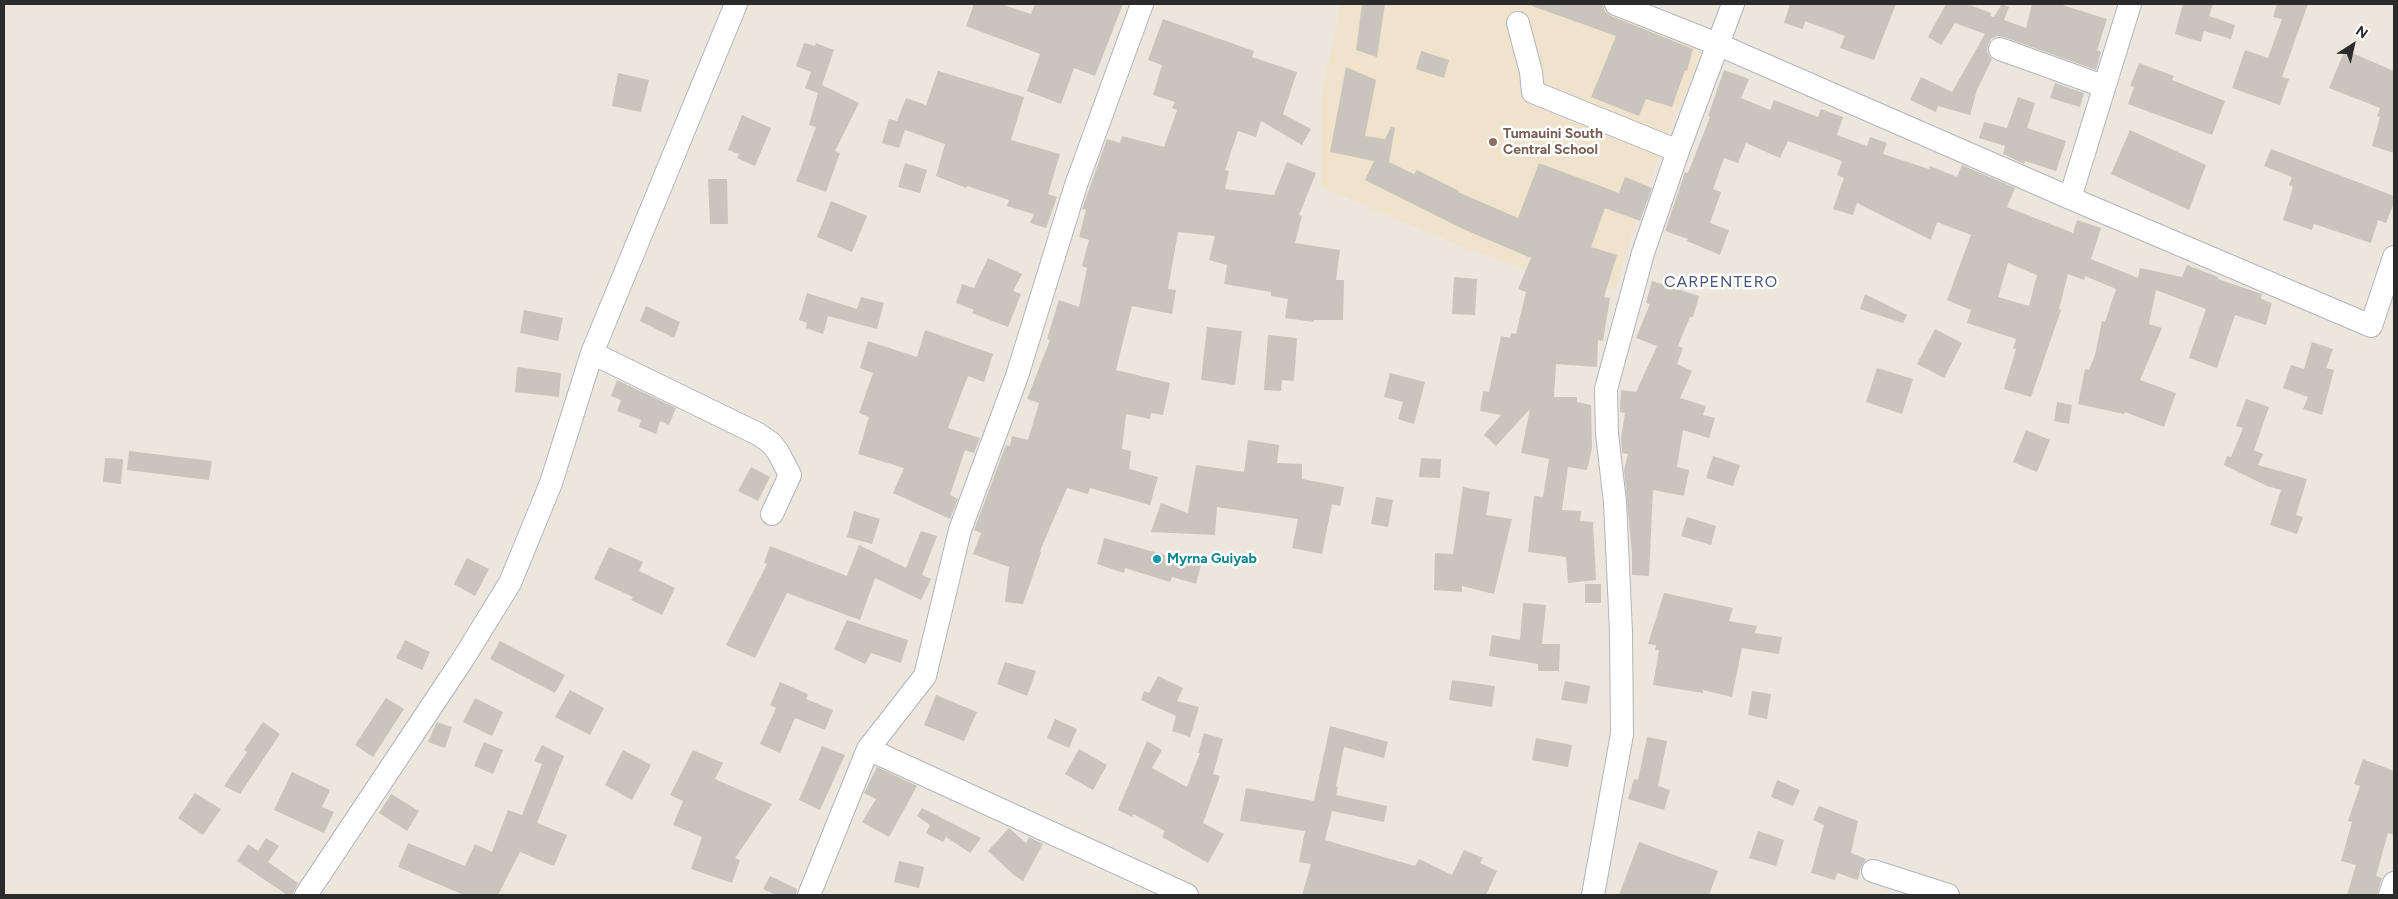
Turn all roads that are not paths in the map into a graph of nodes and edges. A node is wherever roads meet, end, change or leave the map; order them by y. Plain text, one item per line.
1 (736, 4) edge
2 (1142, 4) edge
3 (1616, 4) edge
4 (1733, 4) edge
5 (2130, 4) edge
6 (1518, 23) dead end
7 (1717, 44) junction
8 (2000, 49) dead end
9 (2103, 86) junction
10 (1678, 151) junction
11 (2070, 198) junction
12 (2394, 256) edge
13 (592, 353) junction
14 (772, 514) dead end
15 (868, 749) junction
16 (1873, 872) dead end
17 (2394, 883) edge
18 (306, 895) edge
19 (809, 895) edge
20 (1188, 895) edge
21 (1593, 895) edge
22 (1948, 895) edge
23 (2390, 895) edge

1 - 13 street
2 - 15 street
3 - 7 street
4 - 7 street
5 - 9 street
6 - 10 street
7 - 10 street
7 - 11 street
8 - 9 street
9 - 11 street
10 - 21 street
11 - 12 street
13 - 14 street
13 - 18 street
15 - 19 street
15 - 20 street
16 - 22 street
17 - 23 street

